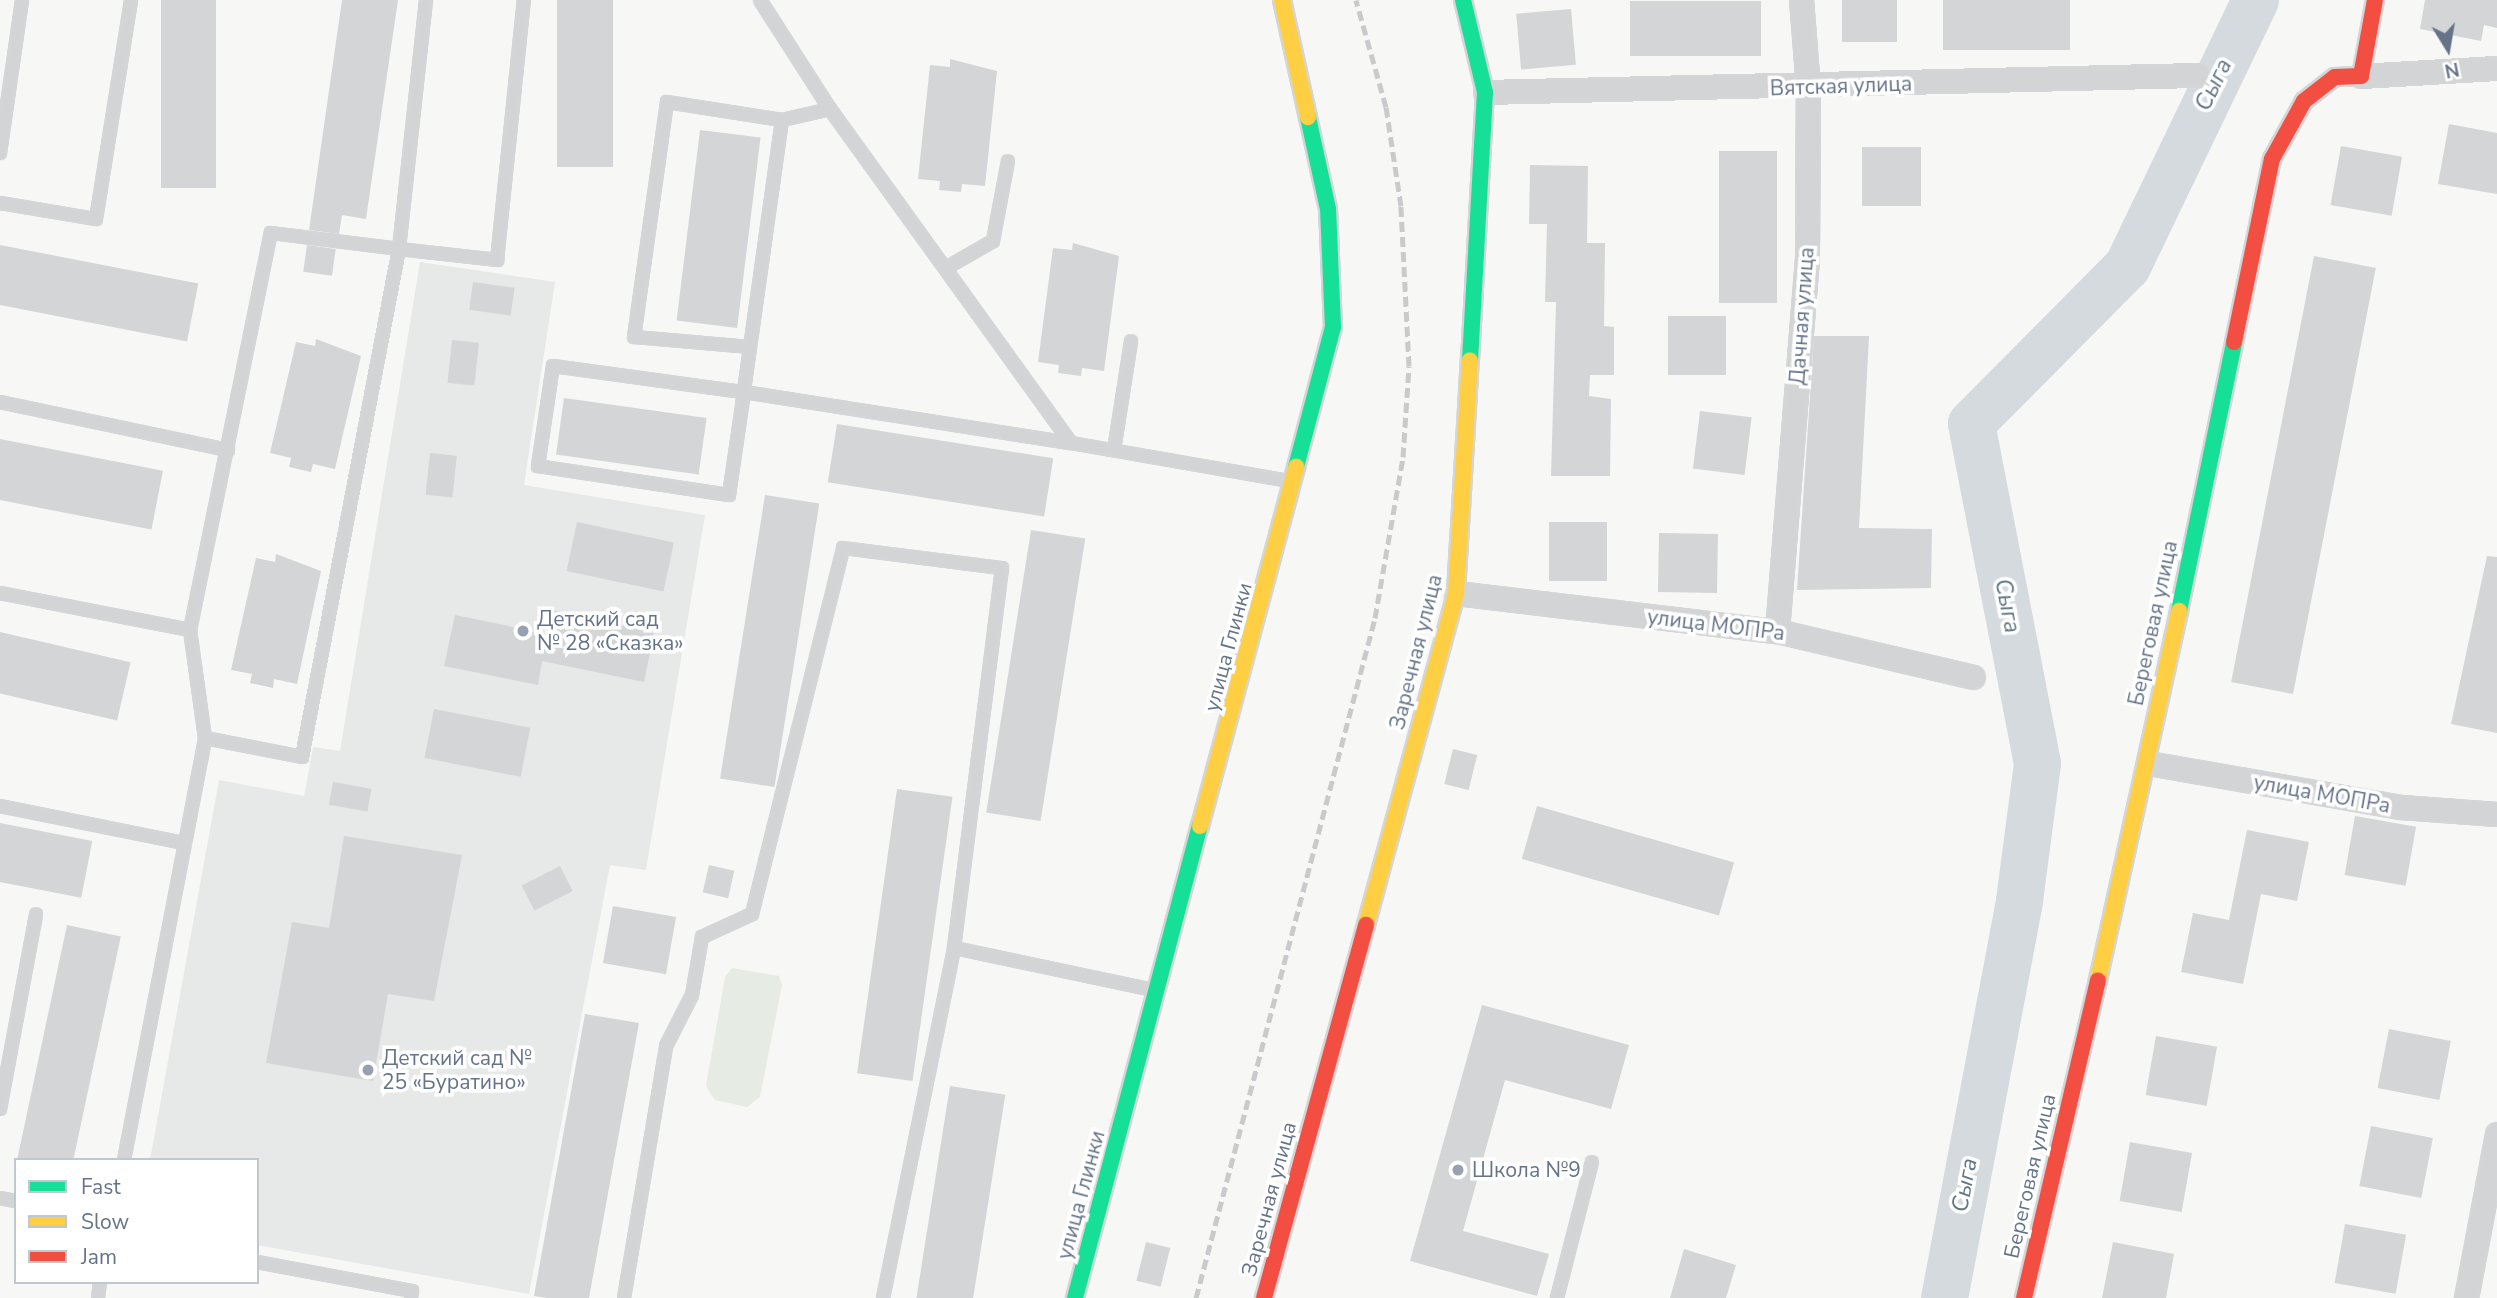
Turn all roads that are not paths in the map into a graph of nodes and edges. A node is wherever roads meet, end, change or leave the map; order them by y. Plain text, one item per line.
1 (22, 0) edge
2 (131, 0) edge
3 (426, 0) edge
4 (524, 0) edge
5 (760, 0) edge
6 (1282, 0) edge
7 (1463, 0) edge
8 (1801, 0) edge
9 (2375, 0) edge
10 (2497, 68) edge
11 (2197, 75) dead end
12 (2361, 76) junction
13 (1808, 88) junction
14 (1485, 92) junction
15 (830, 109) junction
16 (782, 120) junction
17 (0, 153) edge
18 (1008, 161) dead end
19 (0, 204) edge
20 (399, 249) junction
21 (946, 268) junction
22 (1131, 341) dead end
23 (750, 346) junction
24 (744, 393) junction
25 (0, 402) edge
26 (1071, 443) junction
27 (228, 450) junction
28 (1114, 450) junction
29 (1294, 482) junction
30 (0, 593) edge
31 (1456, 593) junction
32 (190, 630) junction
33 (1777, 631) junction
34 (1973, 677) dead end
35 (205, 738) junction
36 (2148, 763) junction
37 (0, 806) edge
38 (2497, 814) edge
39 (184, 843) junction
40 (36, 914) dead end
41 (954, 948) junction
42 (1157, 990) junction
43 (0, 1110) edge
44 (2497, 1134) edge
45 (124, 1158) edge
46 (1592, 1162) dead end
47 (259, 1262) edge
48 (411, 1298) edge
49 (624, 1298) edge
50 (883, 1298) edge
51 (1075, 1298) edge
52 (1264, 1298) edge
53 (1557, 1298) edge
54 (2024, 1298) edge
55 (2466, 1298) edge

1 - 17 lane
2 - 19 lane
3 - 20 lane
4 - 20 lane
5 - 15 lane
6 - 29 street, улица Глинки
7 - 14 street, Заречная улица
8 - 13 street, Дачная улица
9 - 12 street
10 - 12 street
11 - 13 street, Вятская улица
12 - 36 street, Береговая улица
13 - 14 street, Вятская улица
13 - 33 street, Дачная улица
14 - 31 street, Заречная улица
15 - 16 lane
15 - 21 lane
16 - 23 lane
16 - 23 lane
18 - 21 lane
20 - 27 lane
20 - 35 lane
21 - 26 lane
22 - 28 lane
23 - 24 lane
24 - 24 lane
24 - 26 lane
25 - 27 lane
26 - 28 lane
27 - 32 lane
28 - 29 lane
29 - 42 street, улица Глинки
30 - 32 lane
31 - 33 street, улица МОПРа
31 - 52 street, Заречная улица
32 - 35 lane
33 - 34 street, улица МОПРа
35 - 39 lane
36 - 38 street, улица МОПРа
36 - 54 street, Береговая улица
37 - 39 lane
39 - 45 lane
40 - 43 lane
41 - 42 lane
41 - 49 lane
41 - 50 lane
42 - 51 street, улица Глинки
44 - 55 street
46 - 53 lane
47 - 48 lane

